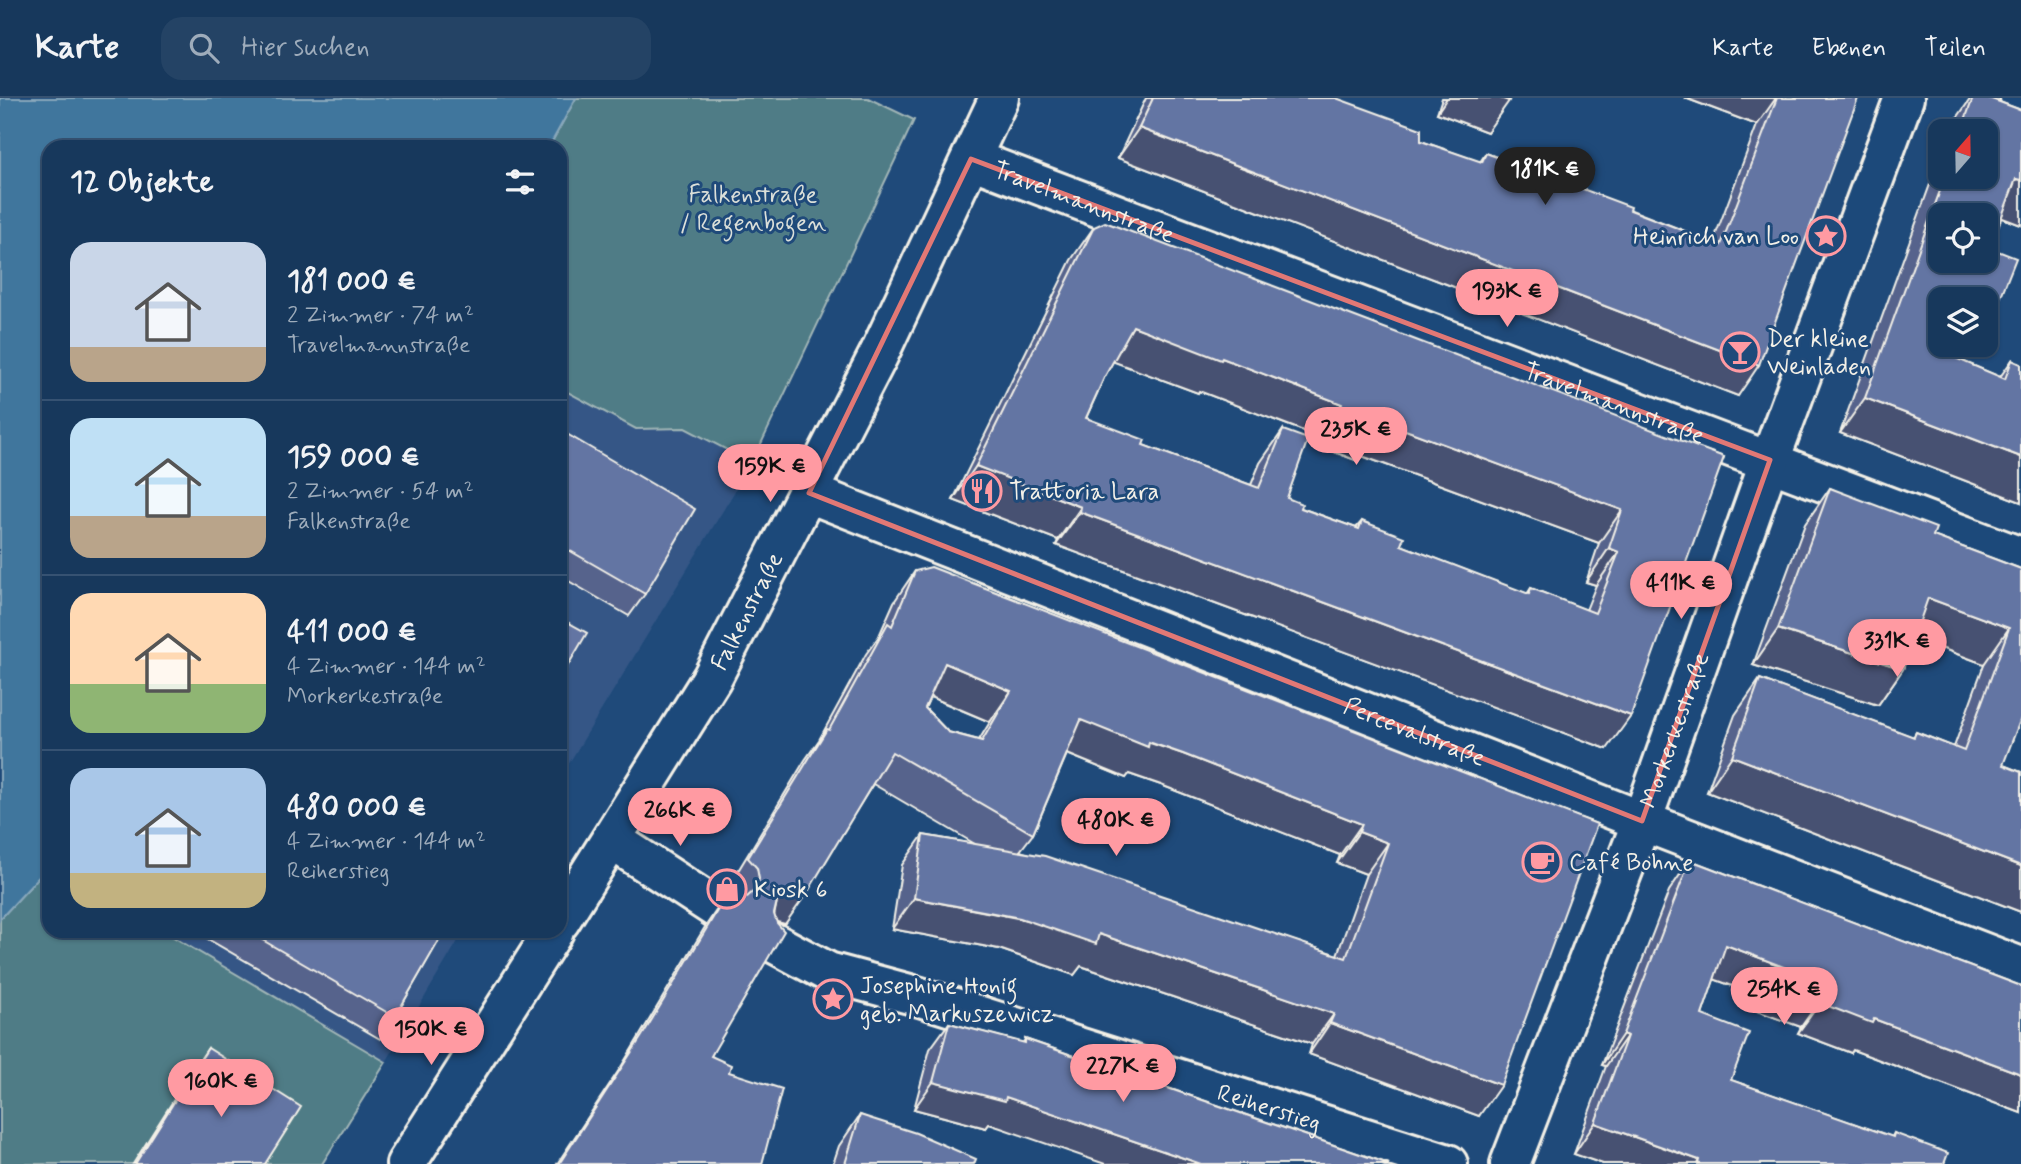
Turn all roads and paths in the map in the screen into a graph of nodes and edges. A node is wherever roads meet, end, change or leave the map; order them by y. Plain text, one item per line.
1 (999, 98) edge
2 (1904, 98) edge
3 (971, 159) junction
4 (1770, 460) junction
5 (809, 493) junction
6 (2021, 557) edge
7 (1642, 821) junction
8 (612, 840) junction
9 (716, 908) edge
10 (567, 910) edge
11 (550, 938) edge
12 (774, 943) edge
13 (2021, 967) edge
14 (406, 1164) edge
15 (1448, 1164) edge
16 (1510, 1164) edge

1 - 3 street, Falkenstraße
2 - 4 street, Morkerkestraße
3 - 4 street, Travelmannstraße
3 - 5 street, Falkenstraße
4 - 6 street, Travelmannstraße
4 - 7 street, Morkerkestraße
5 - 7 street, Percevalstraße
5 - 8 street, Falkenstraße
7 - 13 street, Percevalstraße
7 - 16 street, Morkerkestraße
8 - 9 street
8 - 10 street, Falkenstraße
11 - 14 street
12 - 15 street, Reiherstieg

